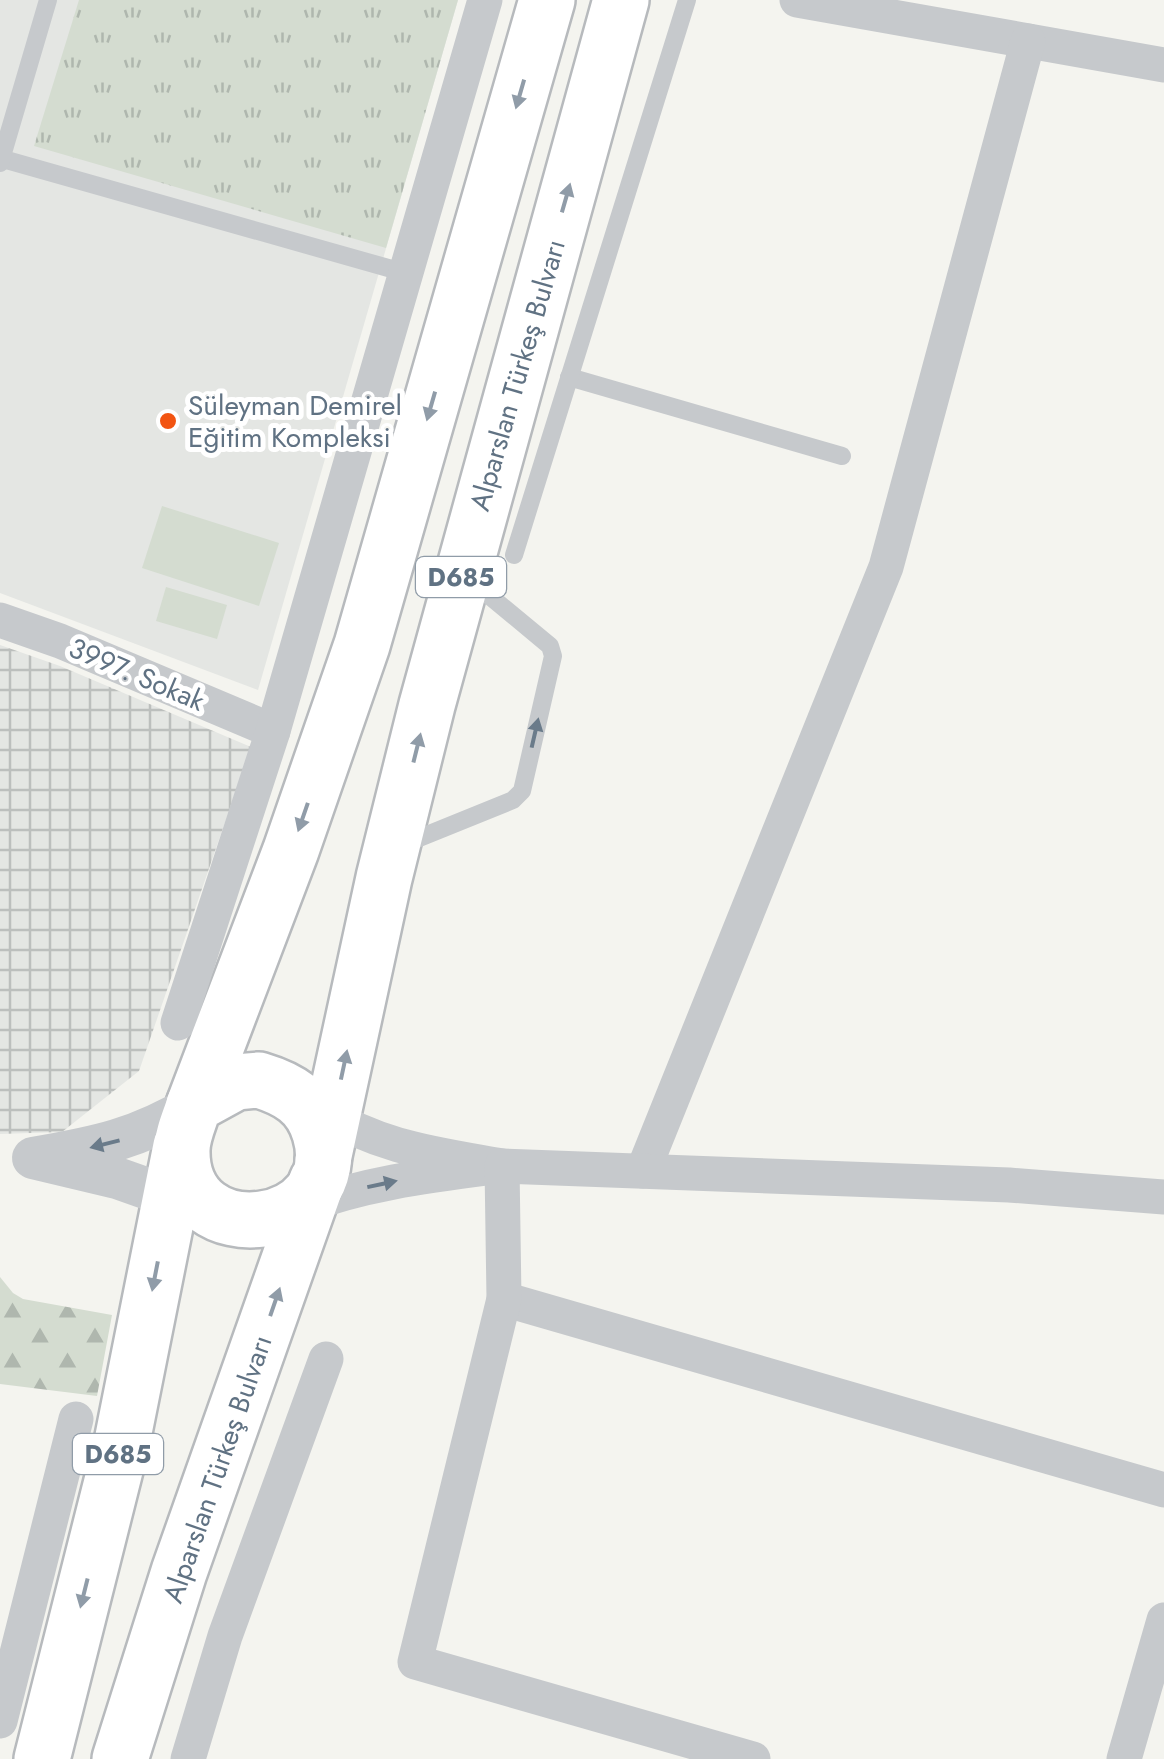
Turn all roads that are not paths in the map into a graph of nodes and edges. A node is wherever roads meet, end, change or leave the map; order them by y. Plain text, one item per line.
1 (48, 0) edge
2 (484, 0) edge
3 (547, 0) edge
4 (622, 0) edge
5 (686, 0) edge
6 (797, 0) edge
7 (1028, 41) junction
8 (1164, 65) edge
9 (2, 161) edge
10 (406, 274) junction
11 (569, 377) junction
12 (842, 456) dead end
13 (514, 555) dead end
14 (462, 573) junction
15 (0, 620) edge
16 (273, 731) junction
17 (392, 848) junction
18 (178, 1023) dead end
19 (182, 1149) junction
20 (16, 1159) edge
21 (312, 1162) junction
22 (502, 1166) junction
23 (644, 1171) junction
24 (1164, 1197) edge
25 (504, 1299) junction
26 (326, 1359) dead end
27 (76, 1419) dead end
28 (1164, 1490) edge
29 (1164, 1620) edge
30 (0, 1721) edge
31 (42, 1759) edge
32 (120, 1759) edge
33 (188, 1759) edge
34 (752, 1759) edge
35 (1124, 1759) edge

1 - 9 lane
2 - 10 street
3 -> 19 highway, D685
14 -> 4 highway, Alparslan Türkeş Bulvarı / D685
5 - 11 lane
6 - 7 street
7 - 8 street
7 - 23 street
9 - 10 lane
10 - 16 street
11 - 12 lane
11 - 13 lane
17 -> 14 highway, Alparslan Türkeş Bulvarı / D685
17 -> 14 lane
15 - 16 street, 3997. Sokak
16 - 18 street
21 -> 17 highway, Alparslan Türkeş Bulvarı / D685
19 - 20 street
19 -> 20 street
19 - 21 highway
19 - 21 highway
19 -> 31 highway, D685
21 -> 22 street
21 - 22 street
32 -> 21 highway, Alparslan Türkeş Bulvarı / D685
22 - 23 street
22 - 25 street
23 - 24 street
25 - 28 street
25 - 34 street
26 - 33 street
27 - 30 street
29 - 35 street

